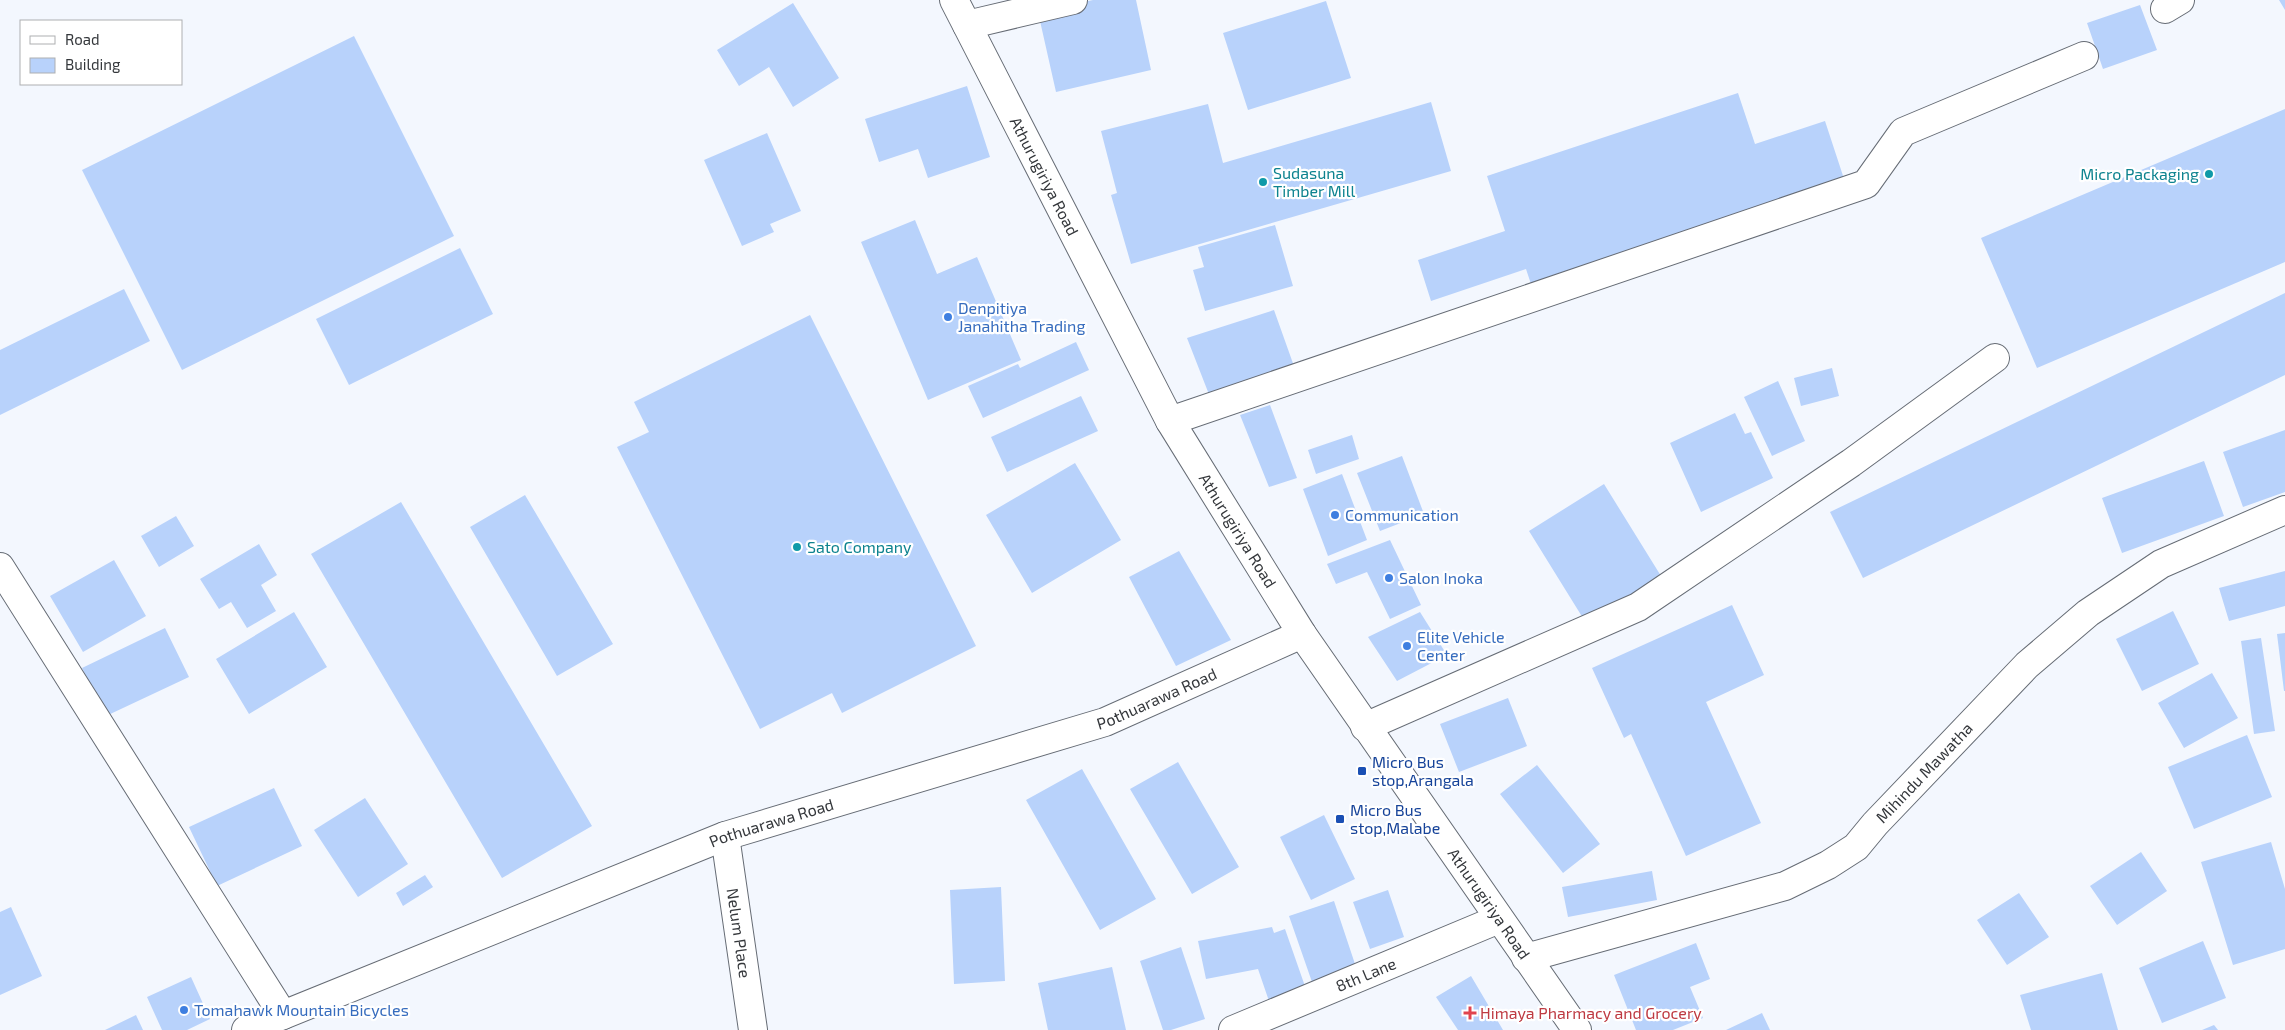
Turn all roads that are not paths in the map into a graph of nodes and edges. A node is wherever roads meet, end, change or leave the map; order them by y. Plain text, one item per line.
1 (954, 0) edge
2 (1073, 0) edge
3 (967, 25) junction
4 (2084, 56) dead end
5 (1995, 358) dead end
6 (1170, 421) junction
7 (2285, 510) edge
8 (0, 567) edge
9 (1302, 634) junction
10 (1365, 727) junction
11 (725, 836) junction
12 (1498, 919) junction
13 (1526, 958) junction
14 (283, 1015) junction
15 (246, 1030) edge
16 (753, 1030) edge
17 (1232, 1030) edge
18 (1576, 1030) edge

1 - 3 street, Athurugiriya Road
2 - 3 street
3 - 6 street, Athurugiriya Road
4 - 6 street
5 - 10 street
6 - 9 street, Athurugiriya Road
7 - 13 street, Mihindu Mawatha
8 - 14 street
9 - 10 street, Athurugiriya Road
9 - 11 street, Pothuarawa Road
10 - 12 street, Athurugiriya Road
11 - 14 street, Pothuarawa Road
11 - 16 street, Nelum Place
12 - 13 street, Athurugiriya Road
12 - 17 street, 8th Lane
13 - 18 street, Athurugiriya Road
14 - 15 street, Pothuarawa Road

